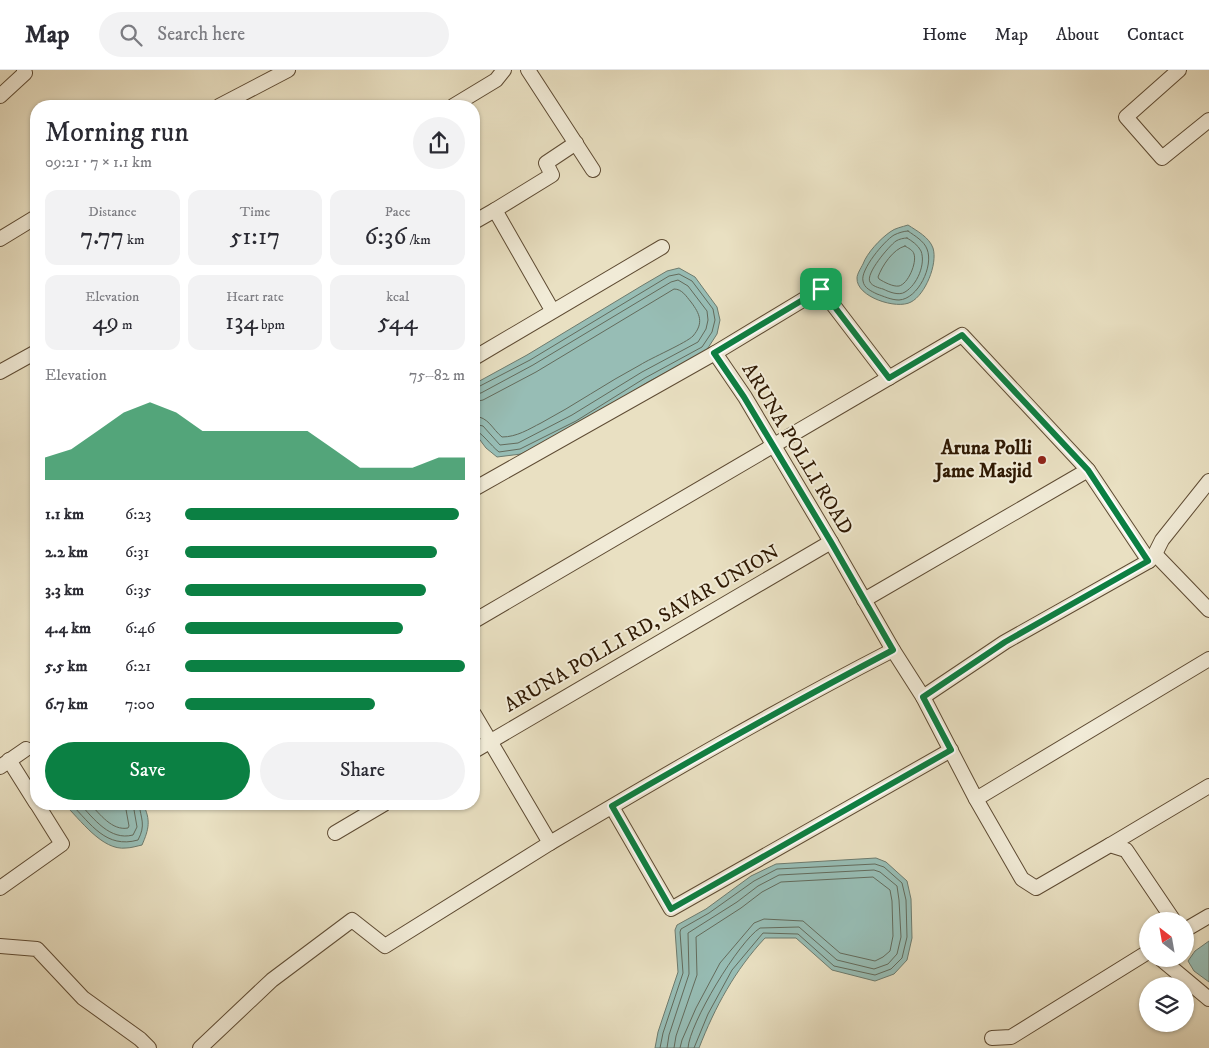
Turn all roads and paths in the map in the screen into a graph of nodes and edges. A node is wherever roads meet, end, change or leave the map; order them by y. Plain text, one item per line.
1 (24, 70) edge
2 (288, 70) edge
3 (504, 70) edge
4 (528, 70) edge
5 (1179, 70) edge
6 (0, 96) edge
7 (230, 100) edge
8 (462, 100) edge
9 (1209, 120) edge
10 (576, 143) junction
11 (593, 170) dead end
12 (495, 210) junction
13 (480, 219) edge
14 (30, 221) edge
15 (0, 239) edge
16 (662, 247) dead end
17 (552, 310) junction
18 (714, 353) junction
19 (480, 354) edge
20 (30, 355) edge
21 (0, 372) edge
22 (889, 378) junction
23 (772, 446) junction
24 (1088, 470) junction
25 (1209, 481) edge
26 (480, 486) edge
27 (831, 542) junction
28 (1152, 558) junction
29 (864, 600) junction
30 (1209, 610) edge
31 (480, 617) edge
32 (893, 650) junction
33 (1209, 659) edge
34 (923, 697) junction
35 (480, 724) edge
36 (490, 742) junction
37 (480, 748) edge
38 (26, 749) dead end
39 (951, 750) junction
40 (5, 764) edge
41 (1209, 786) edge
42 (30, 795) edge
43 (976, 799) junction
44 (612, 806) junction
45 (40, 810) edge
46 (374, 810) edge
47 (334, 833) dead end
48 (550, 844) junction
49 (1110, 844) junction
50 (0, 888) edge
51 (1168, 912) edge
52 (1209, 916) edge
53 (1194, 925) edge
54 (0, 946) edge
55 (1139, 958) edge
56 (1172, 968) edge
57 (1209, 999) edge
58 (992, 1038) dead end
59 (149, 1048) edge
60 (200, 1048) edge

1 - 6 street
2 - 7 street
3 - 8 street
4 - 10 street
5 - 9 street
10 - 11 street
10 - 12 street
12 - 13 street
12 - 17 street
14 - 15 street
16 - 17 street
17 - 19 street
18 - 22 street
18 - 23 street, ARUNA POLLI ROAD
18 - 26 street, ARUNA POLLI ROAD
20 - 21 street
22 - 23 street
22 - 24 street
23 - 27 street, ARUNA POLLI ROAD
23 - 31 street
24 - 28 street
24 - 29 street
25 - 28 street
27 - 29 street, ARUNA POLLI ROAD
27 - 36 street, ARUNA POLLI RD, SAVAR UNION
28 - 30 street
28 - 34 street
29 - 32 street, ARUNA POLLI ROAD
32 - 34 street, ARUNA POLLI ROAD
32 - 44 street
33 - 43 street
34 - 39 street, ARUNA POLLI ROAD
35 - 36 street
36 - 37 street, ARUNA POLLI RD, SAVAR UNION
36 - 48 street
38 - 40 street
39 - 43 street, ARUNA POLLI ROAD
39 - 44 street
40 - 42 street
41 - 49 street
43 - 49 street, ARUNA POLLI ROAD
44 - 48 street
45 - 50 street
46 - 47 street
48 - 60 street
49 - 51 street
52 - 53 street
54 - 59 street
55 - 58 street
56 - 57 street

